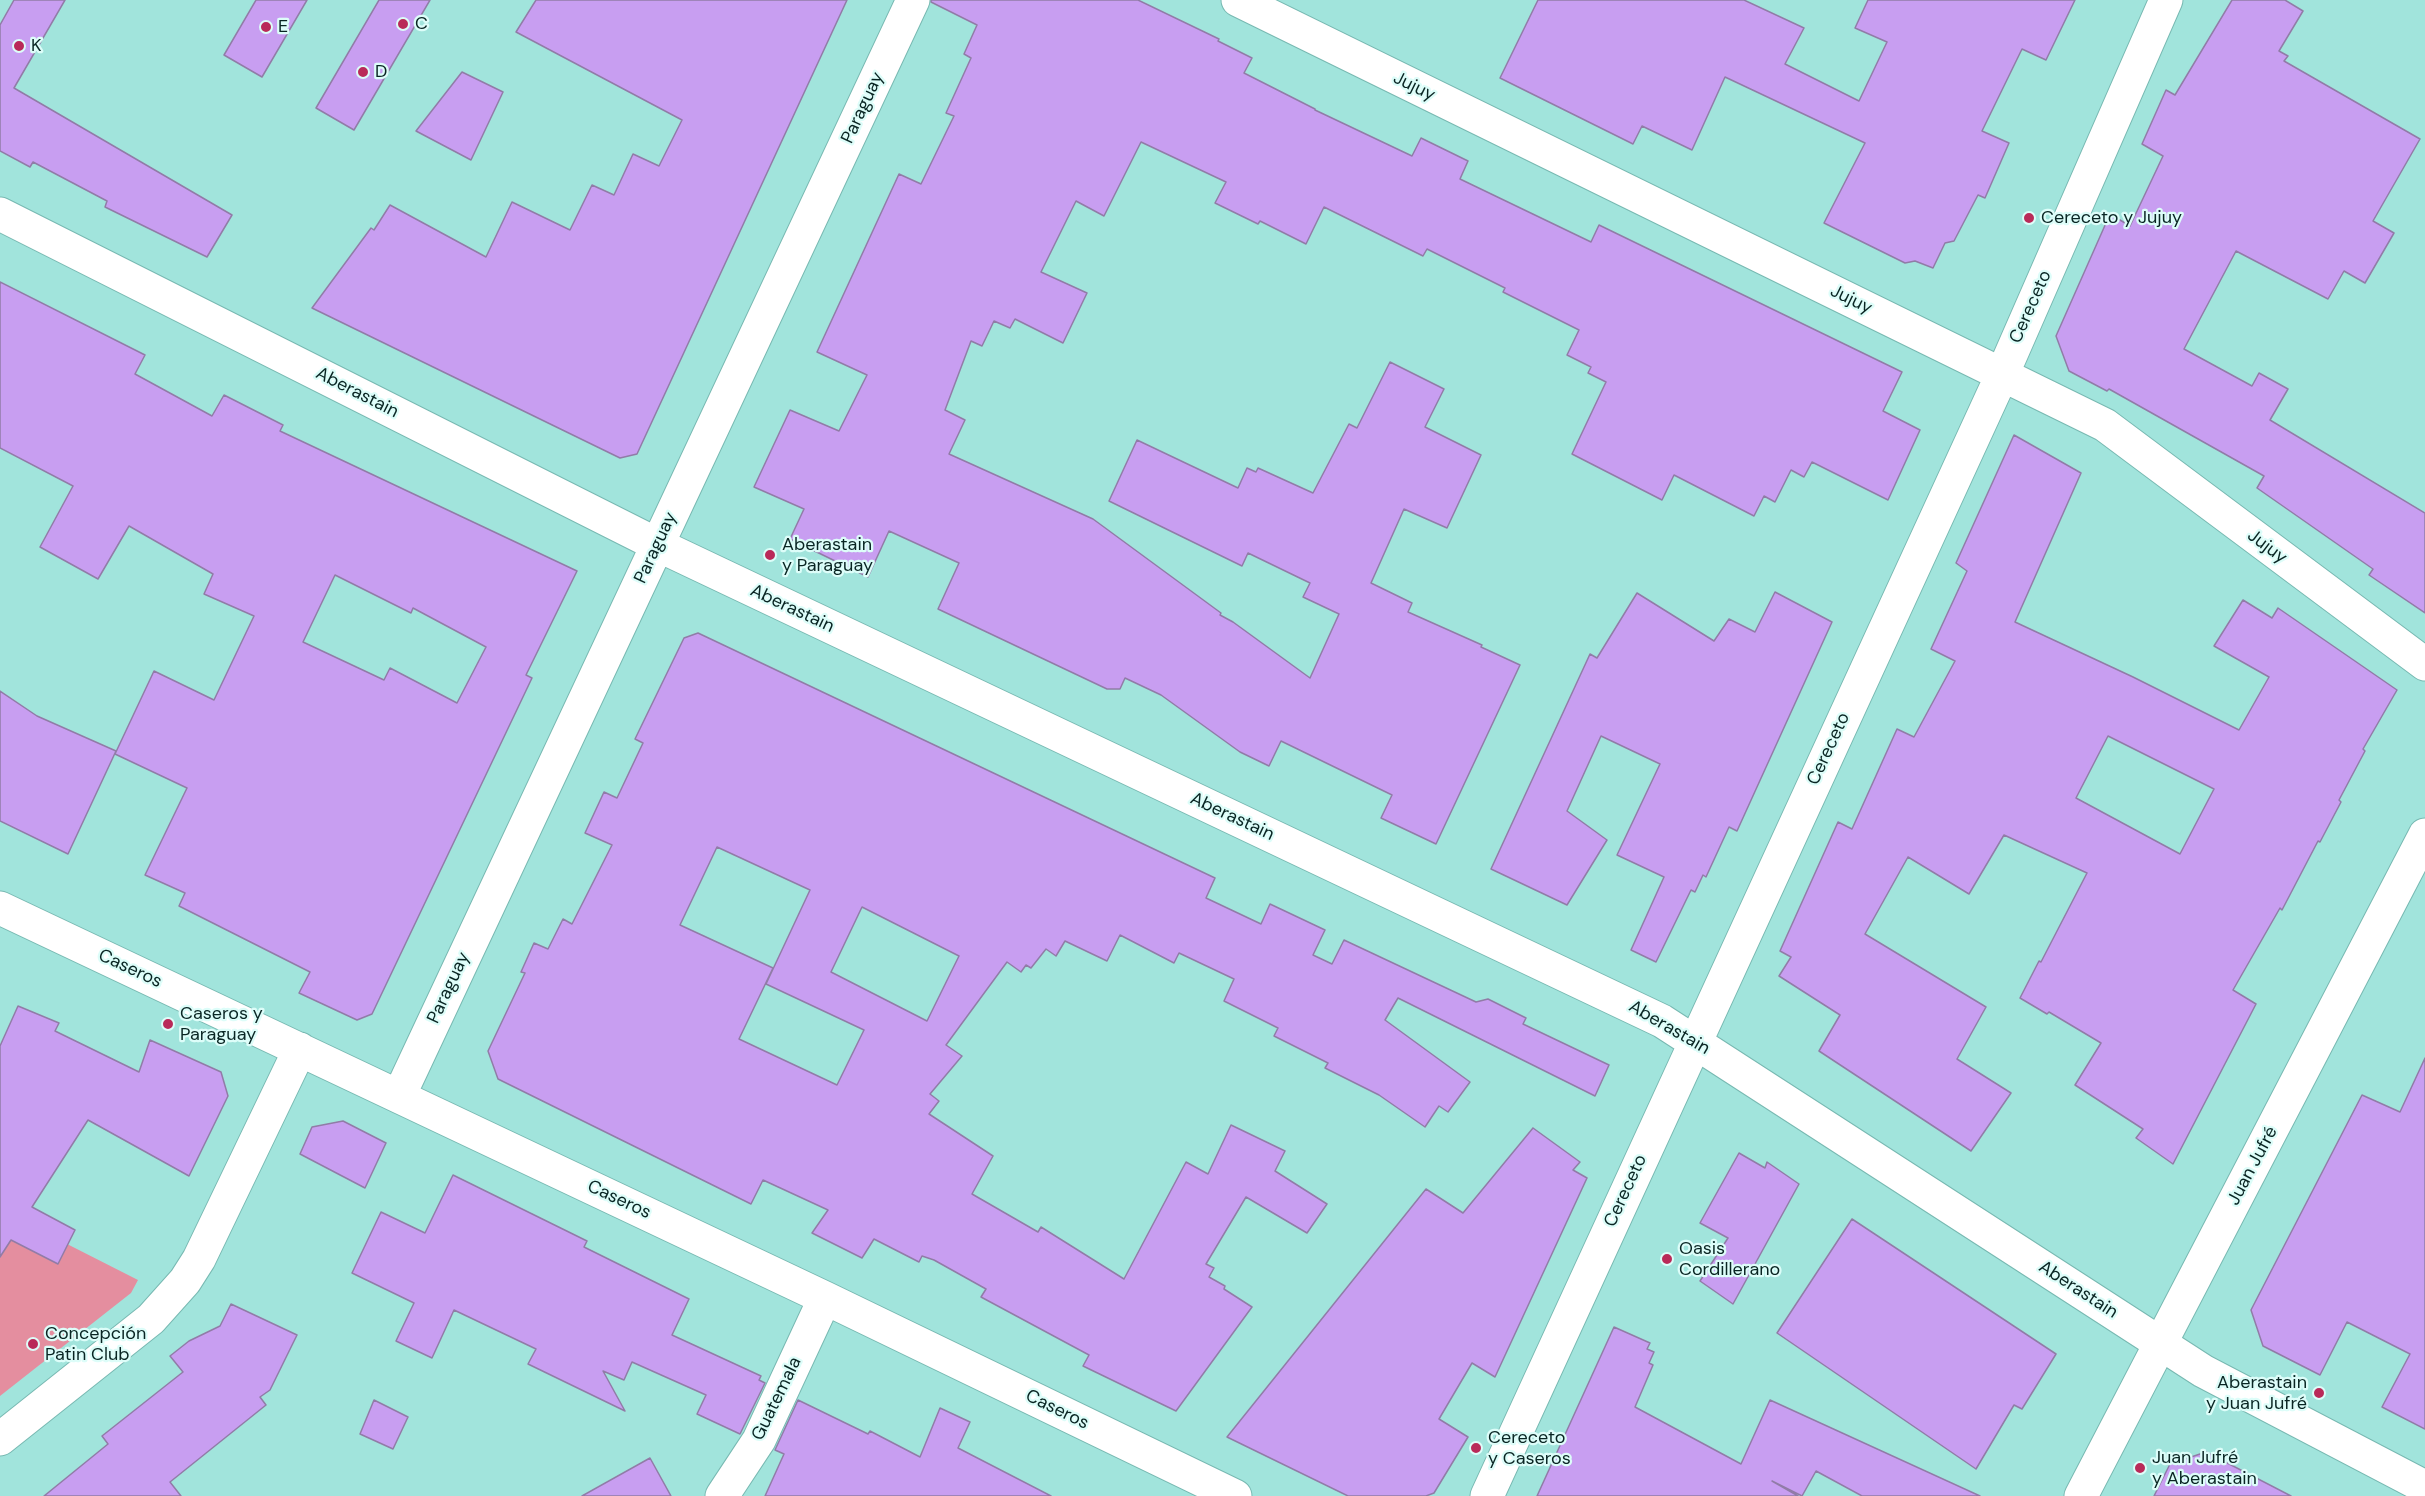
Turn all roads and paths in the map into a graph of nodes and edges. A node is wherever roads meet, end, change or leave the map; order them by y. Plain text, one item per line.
1 (913, 0) edge
2 (1238, 0) edge
3 (2166, 0) edge
4 (0, 214) edge
5 (2002, 375) junction
6 (658, 545) junction
7 (2425, 664) edge
8 (2425, 835) edge
9 (0, 908) edge
10 (1695, 1042) junction
11 (300, 1049) junction
12 (399, 1096) junction
13 (825, 1298) junction
14 (2160, 1344) junction
15 (0, 1439) edge
16 (2425, 1487) edge
17 (722, 1496) edge
18 (1235, 1496) edge
19 (1487, 1496) edge
20 (2081, 1496) edge

1 - 6 street, Paraguay
2 - 5 street, Jujuy
3 - 5 street, Cereceto
4 - 6 street, Aberastain
5 - 7 street, Jujuy
5 - 10 street, Cereceto
6 - 10 street, Aberastain
6 - 12 street, Paraguay
8 - 14 street, Juan Jufré
9 - 11 street, Caseros
10 - 14 street, Aberastain
10 - 19 street, Cereceto
11 - 12 street, Caseros
11 - 15 street
12 - 13 street, Caseros
13 - 17 street, Guatemala
13 - 18 street, Caseros
14 - 16 street, Aberastain
14 - 20 street, Juan Jufré

